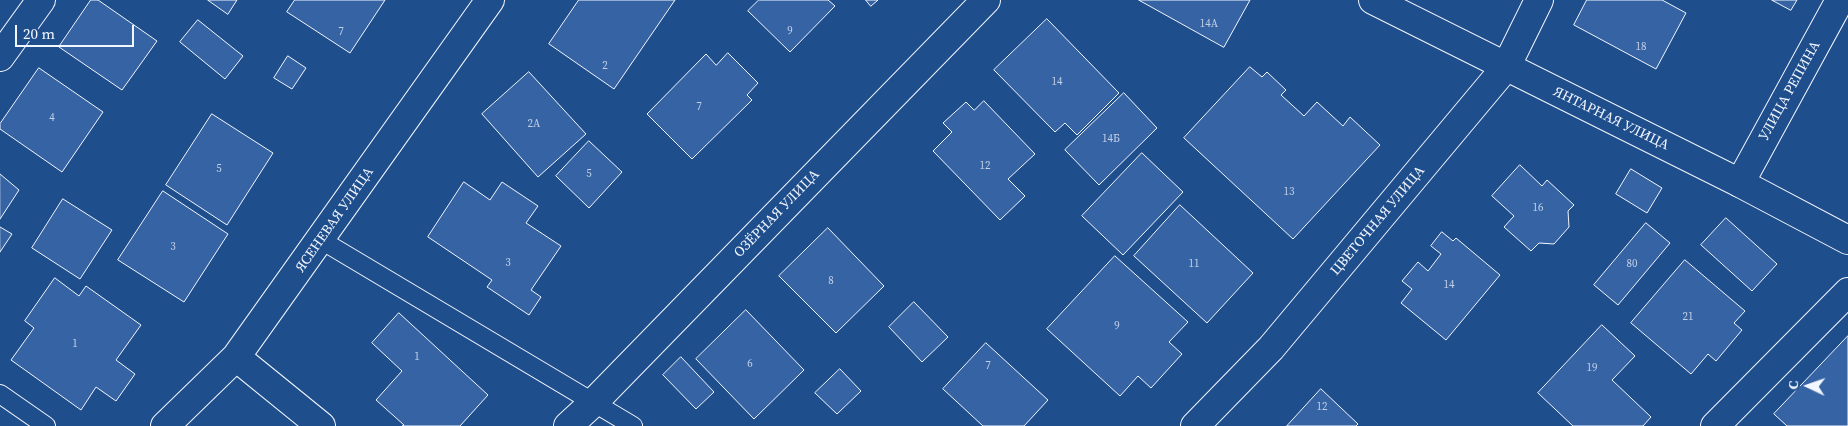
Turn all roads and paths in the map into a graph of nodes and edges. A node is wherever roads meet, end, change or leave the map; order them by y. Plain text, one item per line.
1 (41, 0) edge
2 (490, 0) edge
3 (986, 0) edge
4 (1373, 0) edge
5 (1539, 0) edge
6 (1840, 0) edge
7 (0, 57) edge
8 (1506, 67) junction
9 (1740, 183) junction
10 (321, 240) junction
11 (1848, 240) edge
12 (1848, 292) edge
13 (236, 358) junction
14 (0, 394) edge
15 (593, 403) junction
16 (46, 426) edge
17 (165, 426) edge
18 (322, 426) edge
19 (568, 426) edge
20 (633, 426) edge
21 (1195, 426) edge
22 (1715, 426) edge

1 - 7 street
2 - 10 street, ЯСЕНЕВАЯ УЛИЦА
3 - 15 street, ОЗЁРНАЯ УЛИЦА
4 - 8 street, ЯНТАРНАЯ УЛИЦА
5 - 8 street, ЦВЕТОЧНАЯ УЛИЦА
6 - 9 street, УЛИЦА РЕПИНА
8 - 9 street, ЯНТАРНАЯ УЛИЦА
8 - 21 street, ЦВЕТОЧНАЯ УЛИЦА
9 - 11 street, ЯНТАРНАЯ УЛИЦА
10 - 13 street, ЯСЕНЕВАЯ УЛИЦА
10 - 15 lane
12 - 22 street
13 - 17 street, ЯСЕНЕВАЯ УЛИЦА
13 - 18 street
14 - 16 lane
15 - 19 street, ОЗЁРНАЯ УЛИЦА
15 - 20 lane

